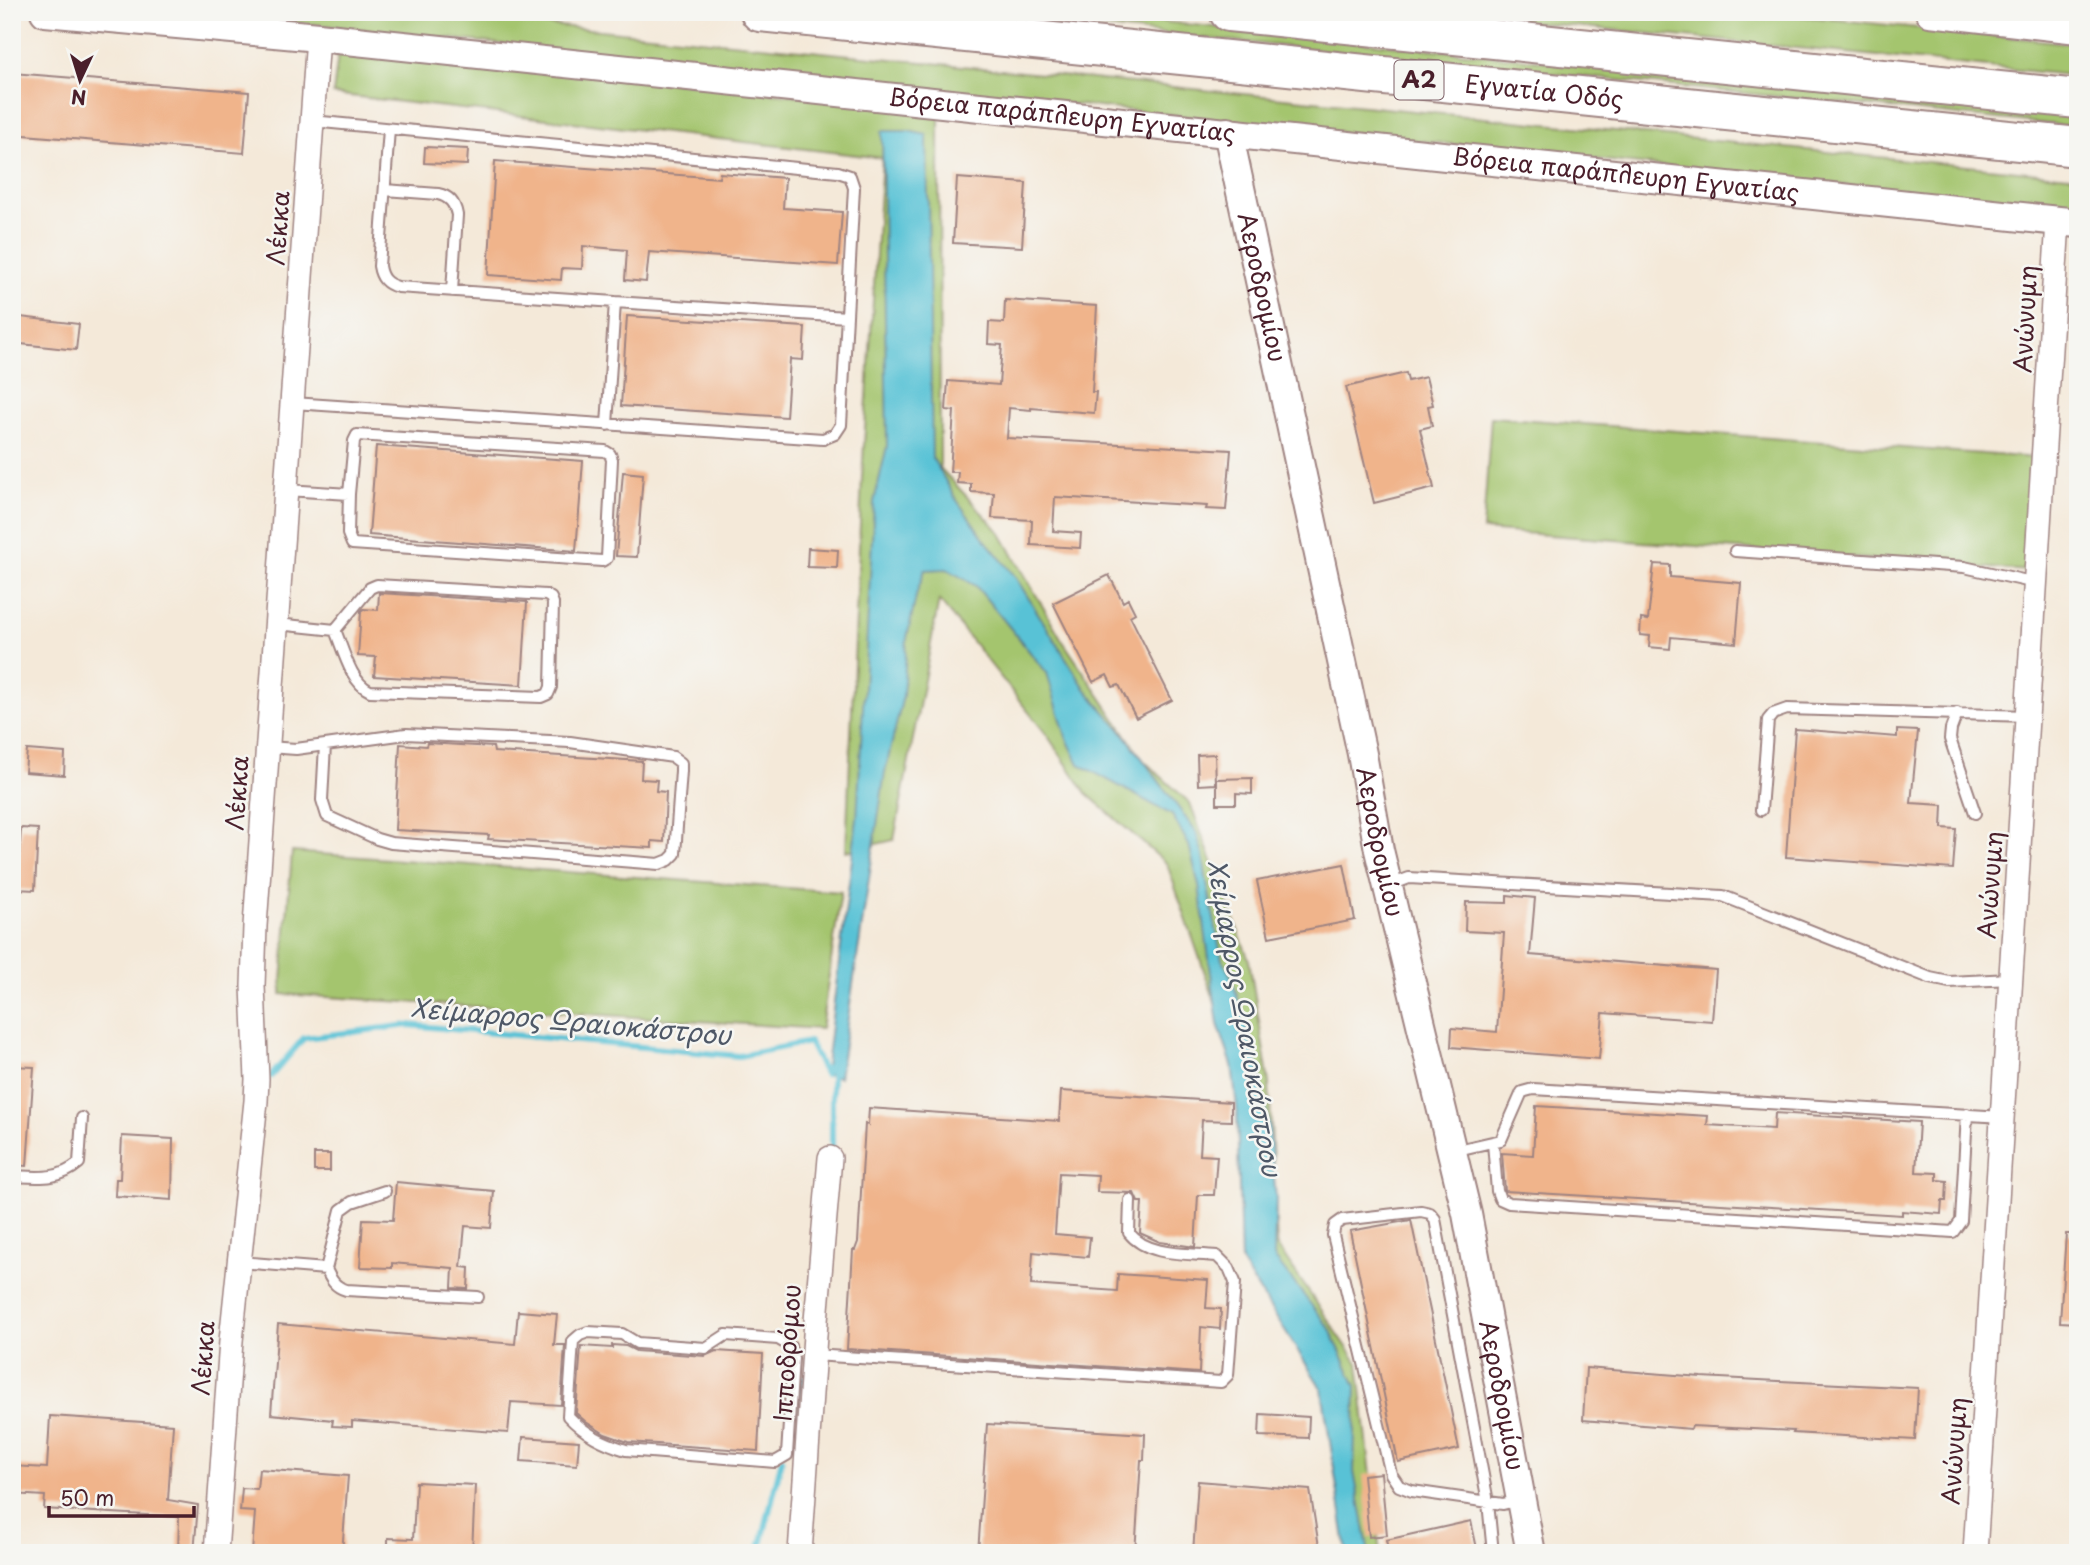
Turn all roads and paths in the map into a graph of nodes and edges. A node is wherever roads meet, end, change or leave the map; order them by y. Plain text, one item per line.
1 (45, 12) edge
2 (760, 12) edge
3 (1230, 12) edge
4 (1930, 12) edge
5 (2075, 23) edge
6 (318, 37) junction
7 (2078, 99) edge
8 (312, 121) junction
9 (388, 129) junction
10 (1228, 132) junction
11 (2078, 147) edge
12 (384, 190) junction
13 (2068, 222) edge
14 (452, 291) junction
15 (615, 302) junction
16 (847, 317) junction
17 (293, 403) junction
18 (607, 425) junction
19 (287, 490) junction
20 (349, 494) junction
21 (1735, 551) dead end
22 (2036, 583) junction
23 (277, 624) junction
24 (335, 630) junction
25 (1957, 713) junction
26 (2028, 716) junction
27 (325, 745) junction
28 (268, 747) junction
29 (1761, 810) dead end
30 (1975, 813) dead end
31 (1388, 886) junction
32 (2011, 979) junction
33 (1967, 1114) junction
34 (2003, 1117) junction
35 (82, 1118) dead end
36 (1493, 1143) junction
37 (1453, 1151) junction
38 (830, 1158) dead end
39 (12, 1176) edge
40 (385, 1191) dead end
41 (1130, 1199) dead end
42 (239, 1262) junction
43 (326, 1269) junction
44 (478, 1297) dead end
45 (814, 1355) junction
46 (797, 1456) junction
47 (1520, 1499) junction
48 (1488, 1502) junction
49 (216, 1553) edge
50 (800, 1553) edge
51 (1493, 1553) edge
52 (1531, 1553) edge
53 (1975, 1553) edge

1 - 6 street, Βόρεια παράπλευρη Εγνατίας
2 - 11 highway, Εγνατία Οδός / Α2
3 - 7 highway, Εγνατία Οδός / Α2
4 - 5 street
6 - 8 street, Λέκκα
6 - 10 street, Βόρεια παράπλευρη Εγνατίας
8 - 9 lane
8 - 17 street, Λέκκα
9 - 12 lane
9 - 16 lane
10 - 13 street, Βόρεια παράπλευρη Εγνατίας
10 - 31 street, Αεροδρομίου
12 - 14 lane
12 - 14 lane
13 - 22 street, Ανώνυμη
14 - 15 lane
15 - 16 lane
15 - 18 lane
16 - 18 lane
17 - 18 lane
17 - 19 street, Λέκκα
19 - 20 lane
19 - 23 street, Λέκκα
20 - 20 lane
21 - 22 lane
22 - 26 street, Ανώνυμη
23 - 24 lane
23 - 28 street, Λέκκα
24 - 24 lane
25 - 26 lane
25 - 29 lane
25 - 30 lane
26 - 32 street, Ανώνυμη
27 - 27 lane
27 - 28 lane
28 - 42 street, Λέκκα
31 - 32 lane
31 - 37 street, Αεροδρομίου
32 - 34 street, Ανώνυμη
33 - 34 lane
33 - 36 lane
33 - 36 lane
34 - 53 street, Ανώνυμη
35 - 39 lane
36 - 37 lane
37 - 47 street, Αεροδρομίου
38 - 45 street, Ιπποδρόμου
40 - 43 lane
41 - 45 lane
42 - 43 lane
42 - 49 street, Λέκκα
43 - 44 lane
45 - 46 street, Ιπποδρόμου
46 - 46 lane
46 - 50 street, Ιπποδρόμου
47 - 48 lane
47 - 52 street, Αεροδρομίου
48 - 48 lane
48 - 51 lane

